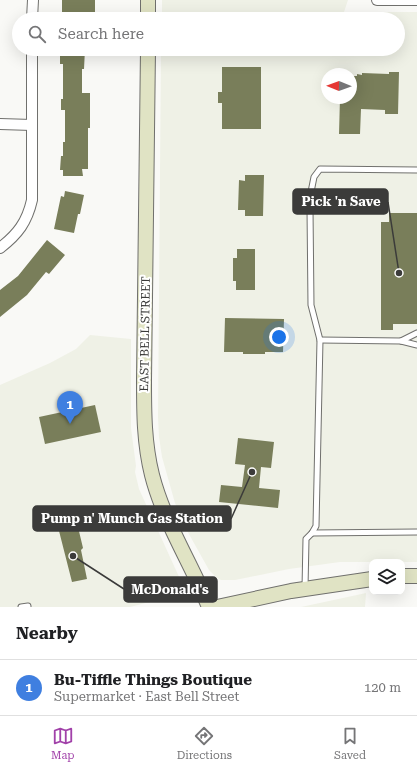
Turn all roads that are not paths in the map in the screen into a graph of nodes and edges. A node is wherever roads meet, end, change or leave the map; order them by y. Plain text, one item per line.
1 (32, 0) edge
2 (148, 0) edge
3 (376, 0) edge
4 (417, 0) edge
5 (32, 12) edge
6 (148, 12) edge
7 (32, 56) edge
8 (148, 56) edge
9 (0, 124) edge
10 (32, 125) junction
11 (417, 170) edge
12 (0, 248) edge
13 (417, 334) edge
14 (320, 340) junction
15 (400, 341) junction
16 (417, 345) edge
17 (417, 532) edge
18 (312, 533) junction
19 (405, 576) edge
20 (417, 576) edge
21 (369, 579) edge
22 (305, 589) junction
23 (28, 606) dead end
24 (21, 607) edge
25 (209, 607) edge
26 (217, 607) edge

1 - 5 street
2 - 6 main road
3 - 4 street
7 - 10 street
8 - 25 main road, EAST BELL STREET
9 - 10 street
10 - 12 street
11 - 14 lane
13 - 15 lane
14 - 15 lane
14 - 18 lane
15 - 16 lane
17 - 18 lane
18 - 22 lane
19 - 20 main road
21 - 22 main road
22 - 26 main road
23 - 24 lane

